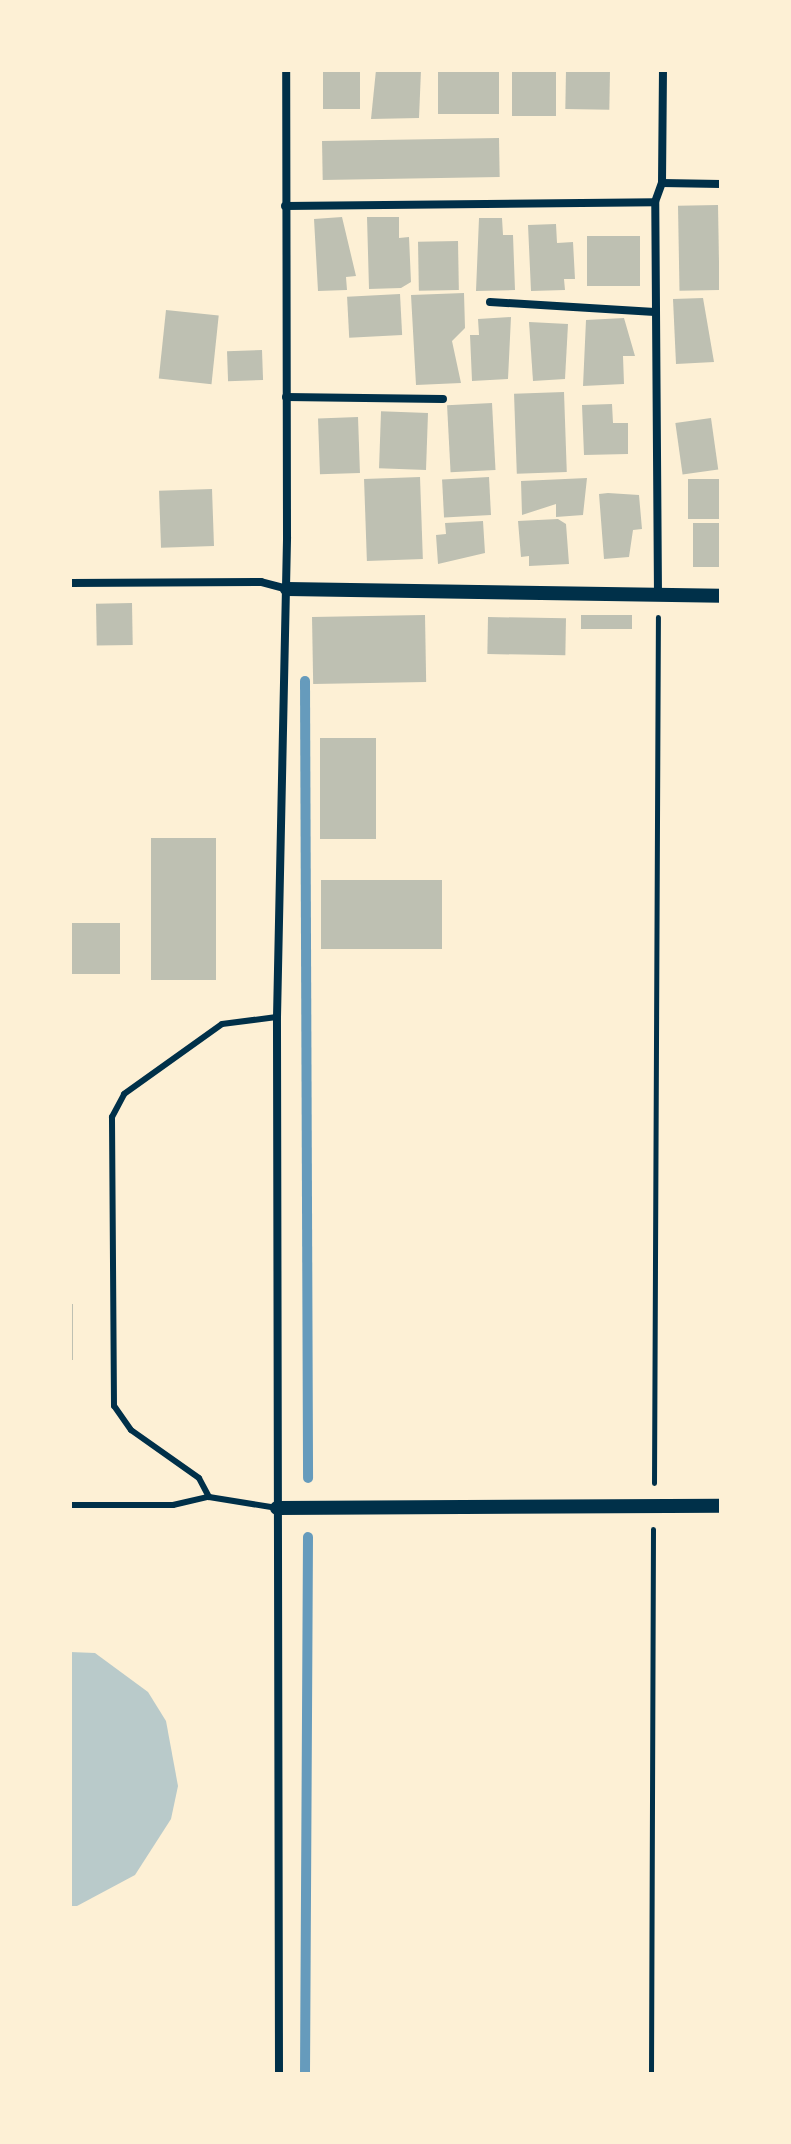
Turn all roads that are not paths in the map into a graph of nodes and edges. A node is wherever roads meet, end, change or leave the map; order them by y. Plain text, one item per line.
1 (286, 70) edge
2 (663, 70) edge
3 (662, 183) junction
4 (721, 184) edge
5 (655, 202) junction
6 (285, 206) junction
7 (490, 302) dead end
8 (655, 312) junction
9 (286, 397) junction
10 (443, 399) dead end
11 (70, 583) edge
12 (287, 589) junction
13 (658, 596) junction
14 (721, 596) edge
15 (277, 1017) junction
16 (209, 1497) junction
17 (70, 1505) edge
18 (721, 1506) edge
19 (277, 1508) junction
20 (279, 2074) edge

1 - 6 street
2 - 3 street
3 - 4 street
3 - 5 street
5 - 6 street
5 - 8 street
6 - 9 street
7 - 8 street
8 - 13 street
9 - 10 street
9 - 12 street
11 - 12 street
12 - 13 street
12 - 15 street
13 - 14 street
15 - 16 lane
15 - 19 street
16 - 17 lane
16 - 19 lane
18 - 19 street
19 - 20 street

